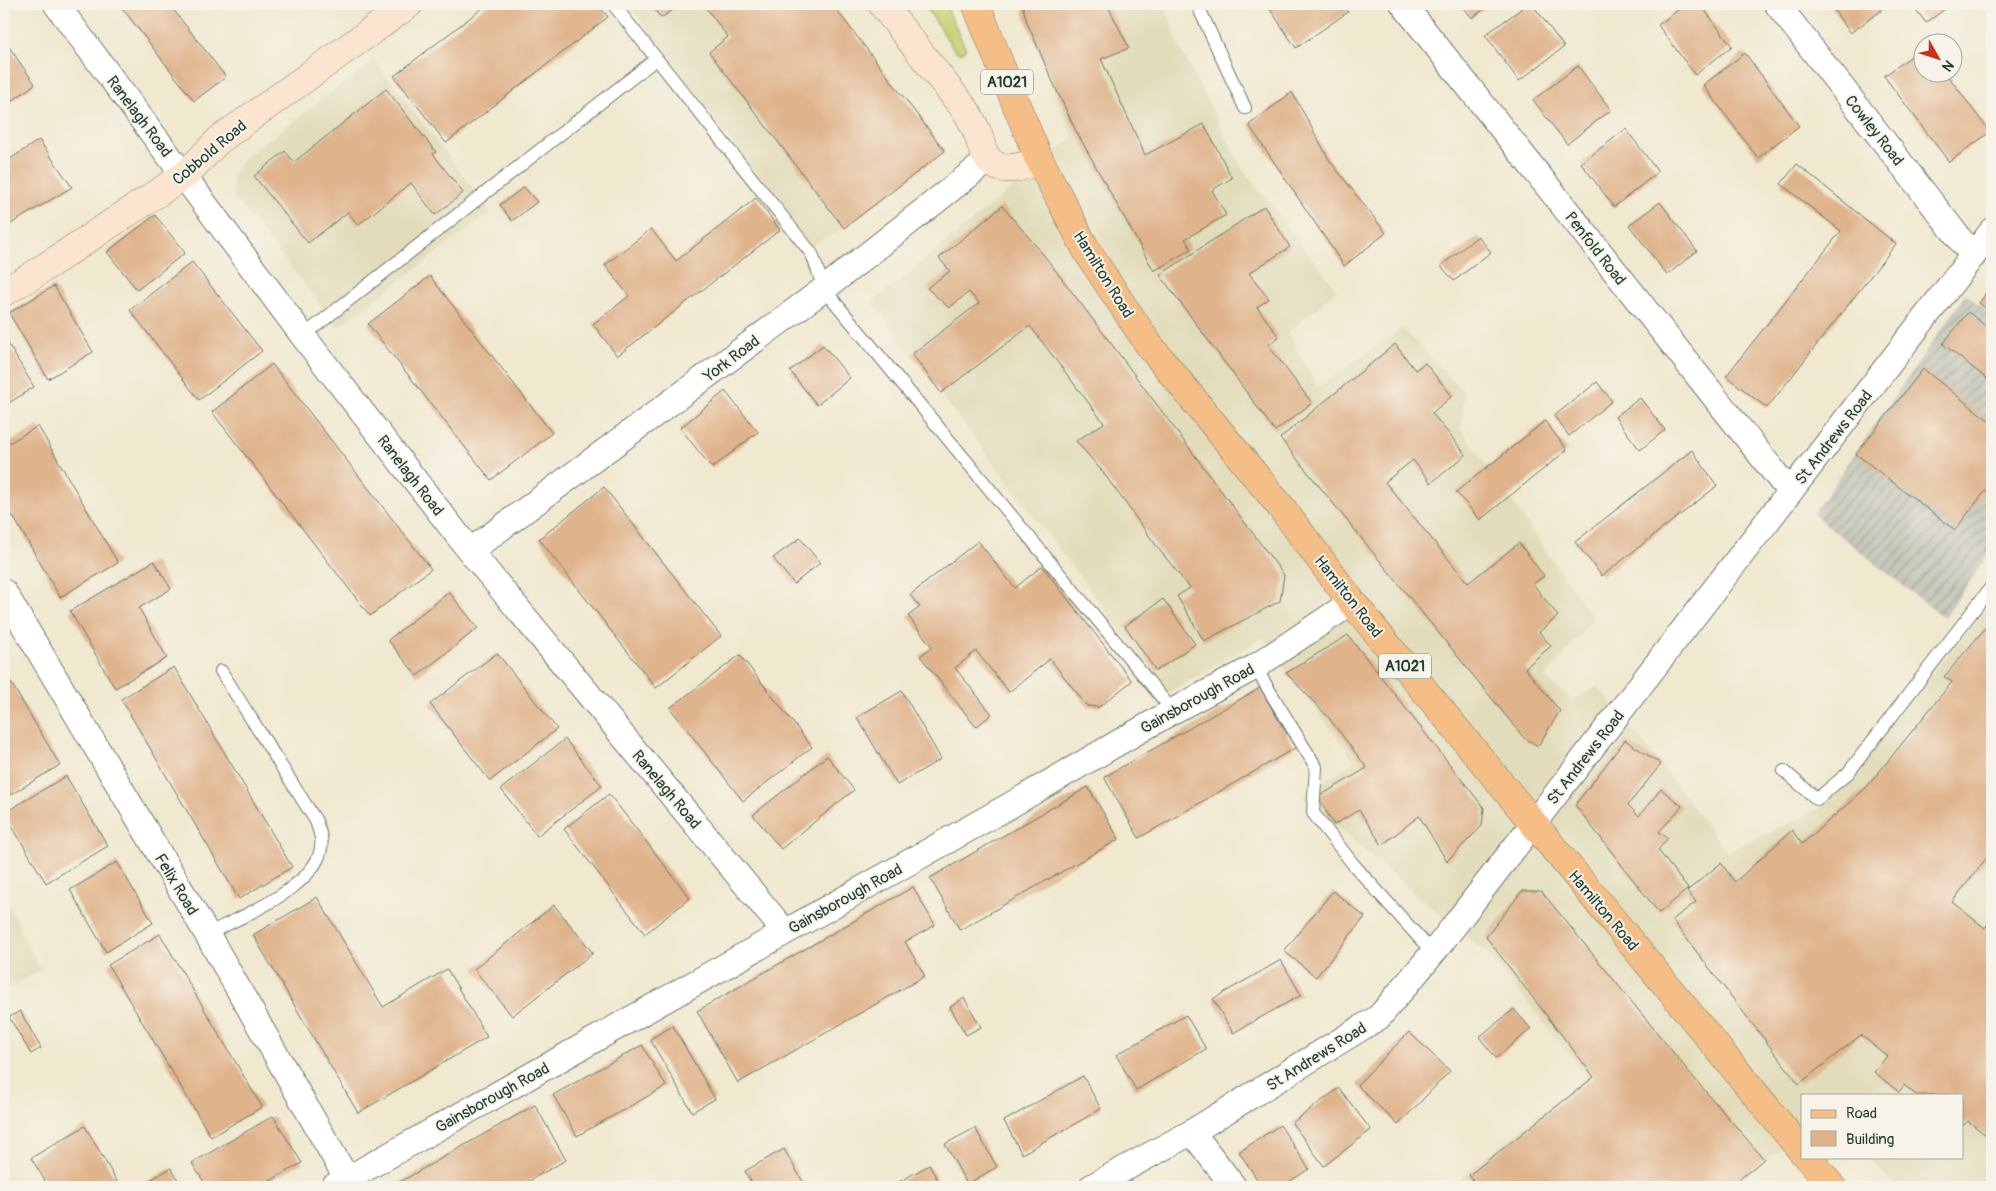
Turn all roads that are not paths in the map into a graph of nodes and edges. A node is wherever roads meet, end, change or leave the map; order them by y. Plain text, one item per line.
1 (56, 4) edge
2 (409, 4) edge
3 (613, 4) edge
4 (882, 4) edge
5 (976, 4) edge
6 (1196, 4) edge
7 (1404, 4) edge
8 (1777, 4) edge
9 (656, 60) junction
10 (1245, 108) dead end
11 (1039, 159) junction
12 (988, 160) junction
13 (185, 175) junction
14 (1992, 231) edge
15 (1973, 256) junction
16 (824, 289) junction
17 (4, 292) edge
18 (303, 336) junction
19 (1790, 492) junction
20 (470, 552) junction
21 (1992, 586) edge
22 (4, 592) edge
23 (1352, 602) junction
24 (1254, 667) junction
25 (221, 671) dead end
26 (1173, 712) junction
27 (1784, 771) dead end
28 (1534, 824) junction
29 (785, 932) junction
30 (207, 934) junction
31 (1433, 953) junction
32 (1192, 1132) junction
33 (1801, 1150) edge
34 (1809, 1158) edge
35 (340, 1183) edge
36 (1091, 1187) edge
37 (1234, 1187) edge
38 (1832, 1187) edge

1 - 13 street, Ranelagh Road
2 - 13 street, Cobbold Road
3 - 9 lane
4 - 12 street
5 - 11 main road, Hamilton Road / A1021
6 - 10 lane
7 - 19 street, Penfold Road
8 - 15 street, Cowley Road
9 - 16 lane
9 - 18 lane
11 - 12 street
11 - 23 main road, Hamilton Road / A1021
12 - 16 street, York Road
13 - 17 street, Cobbold Road
13 - 18 street, Ranelagh Road
14 - 15 street, St Andrews Road
15 - 19 street, St Andrews Road
16 - 20 street, York Road
16 - 26 lane
18 - 20 street, Ranelagh Road
19 - 28 street, St Andrews Road
20 - 29 street, Ranelagh Road
21 - 27 lane
22 - 30 street, Felix Road
23 - 24 street, Gainsborough Road
23 - 28 main road, Hamilton Road / A1021
24 - 26 street, Gainsborough Road
24 - 31 lane
25 - 30 lane
26 - 29 street, Gainsborough Road
28 - 31 street, St Andrews Road
28 - 33 main road, Hamilton Road / A1021
29 - 35 street, Gainsborough Road
30 - 35 street, Felix Road
31 - 32 street, St Andrews Road
32 - 36 street, St Andrews Road
32 - 37 street
34 - 38 main road

